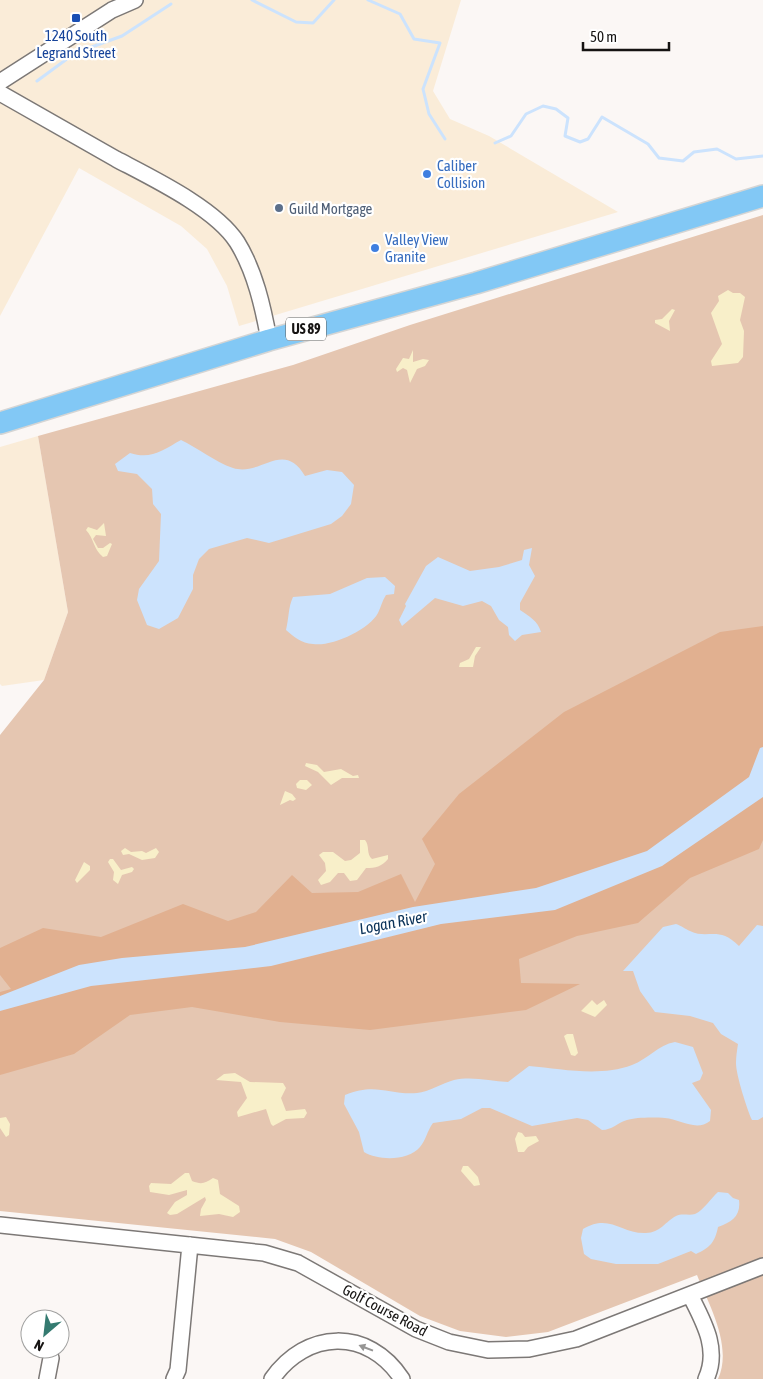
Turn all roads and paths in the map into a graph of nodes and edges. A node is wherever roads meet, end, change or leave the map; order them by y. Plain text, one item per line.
1 (135, 0) edge
2 (0, 82) edge
3 (0, 93) edge
4 (763, 196) edge
5 (269, 340) junction
6 (0, 424) edge
7 (0, 1225) edge
8 (190, 1245) junction
9 (763, 1266) edge
10 (690, 1295) junction
11 (51, 1359) edge
12 (47, 1379) edge
13 (174, 1379) edge
14 (272, 1379) edge
15 (402, 1379) edge
16 (706, 1379) edge

1 - 2 street
3 - 5 street
4 - 5 highway, US 89
5 - 6 highway, US 89
7 - 8 street, Golf Course Road
8 - 10 street, Golf Course Road
8 - 13 street
9 - 10 street, Golf Course Road
10 - 16 street
11 - 12 street
15 -> 14 street

